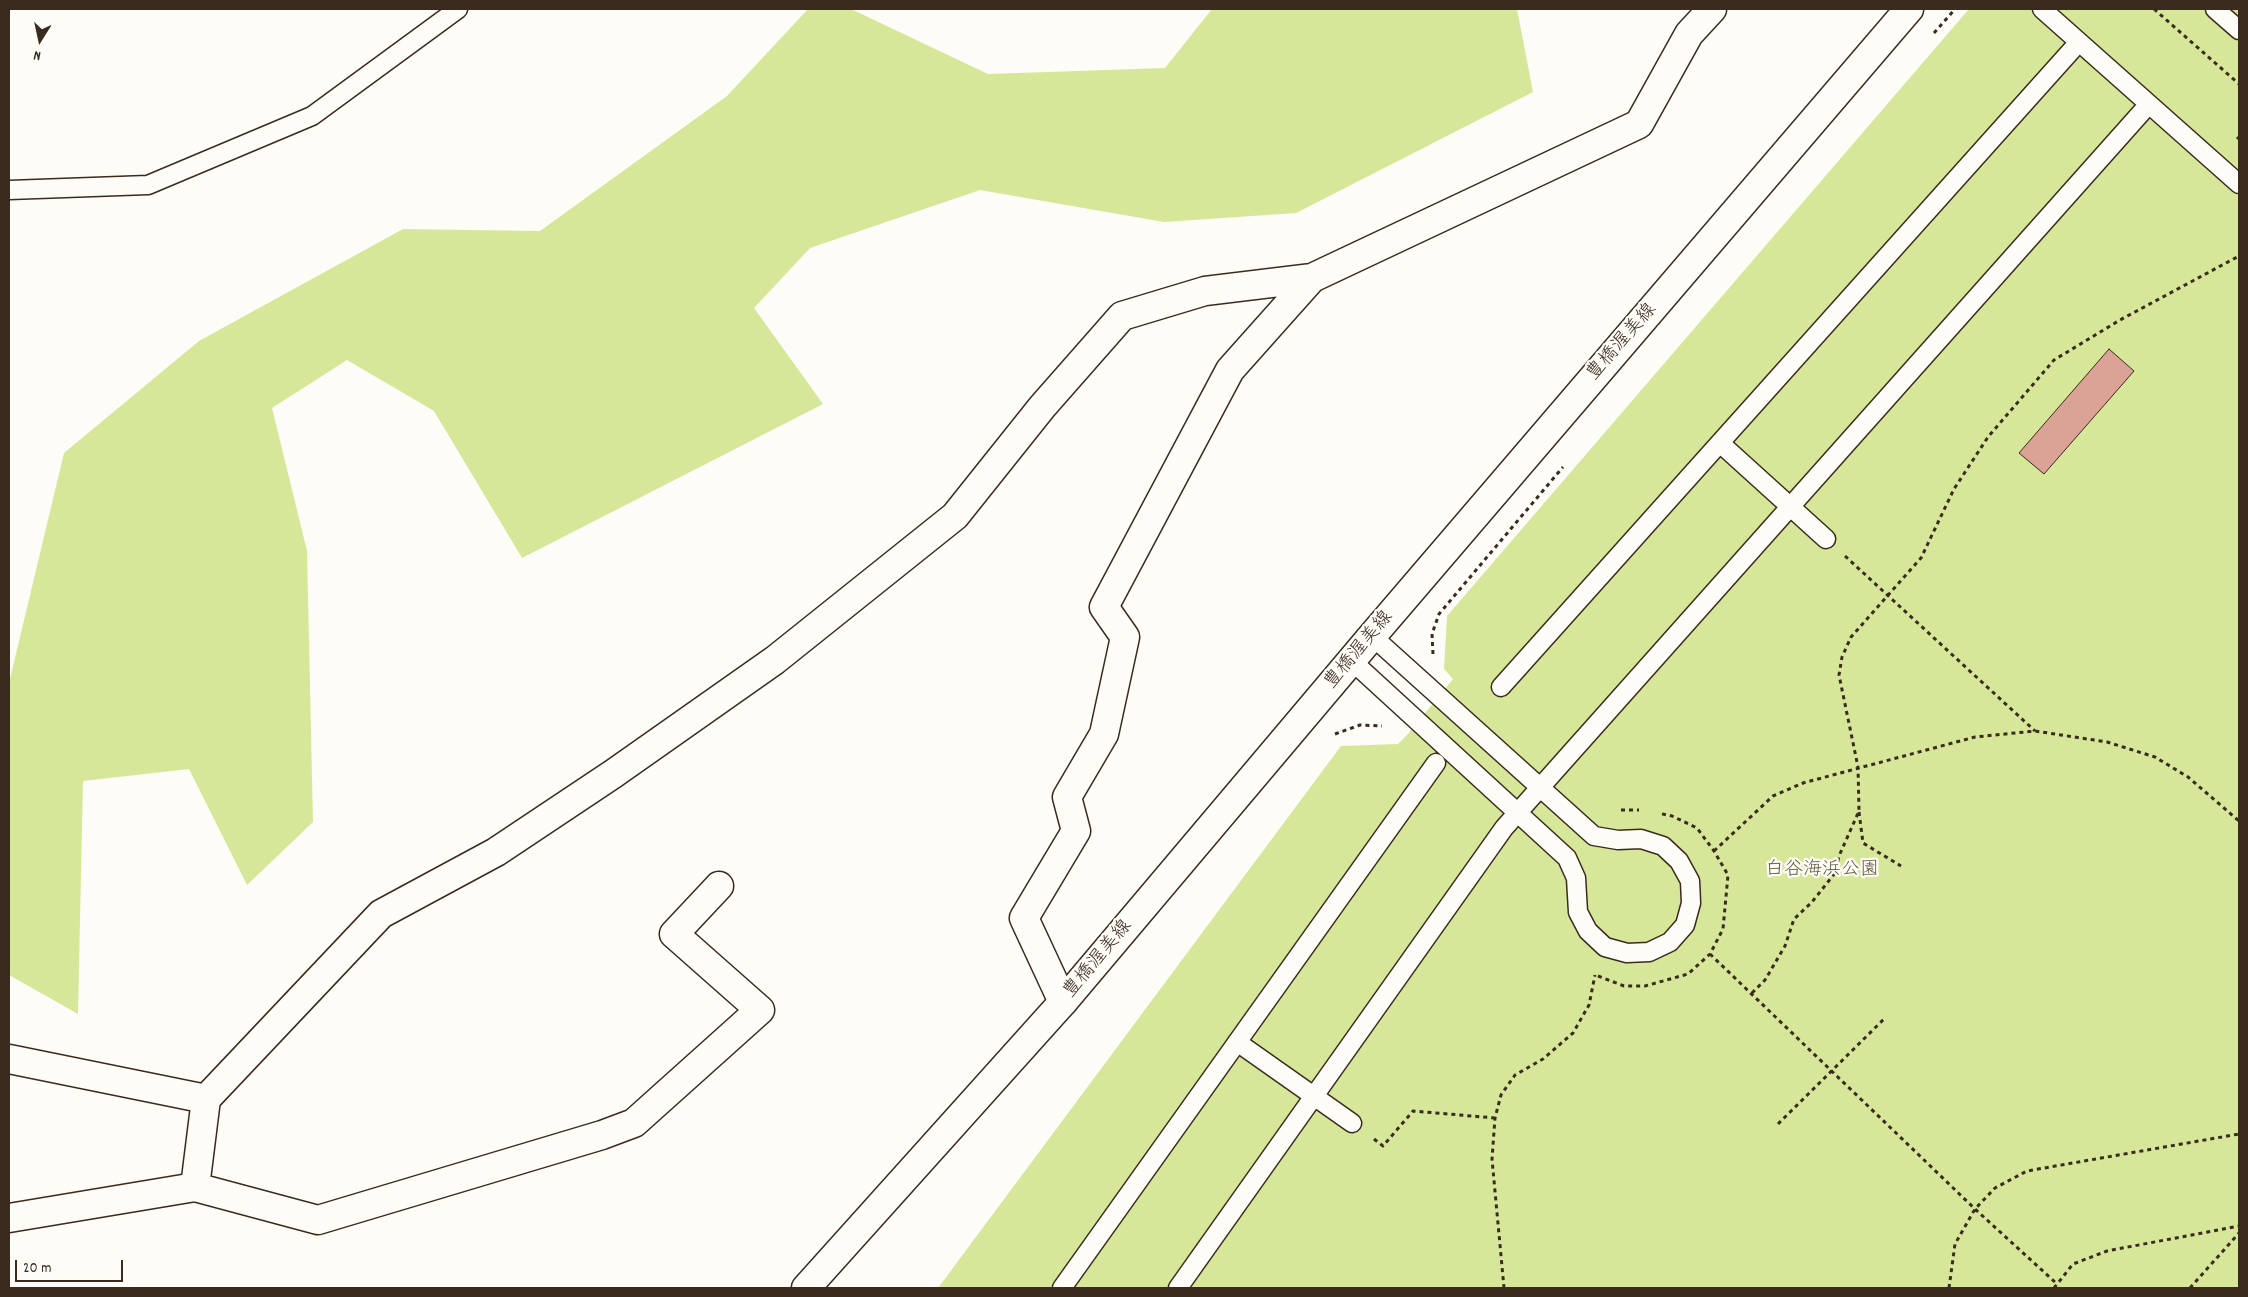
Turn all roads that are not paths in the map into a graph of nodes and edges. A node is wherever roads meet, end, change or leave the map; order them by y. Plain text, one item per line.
1 (458, 9) edge
2 (1712, 9) edge
3 (1908, 9) edge
4 (2042, 9) edge
5 (2215, 9) edge
6 (1687, 21) edge
7 (2239, 30) edge
8 (2080, 42) junction
9 (2149, 104) junction
10 (2239, 184) edge
11 (9, 190) edge
12 (1312, 278) junction
13 (1720, 443) junction
14 (1791, 507) junction
15 (1826, 539) road end
16 (1372, 636) junction
17 (1352, 661) junction
18 (1501, 687) dead end
19 (1436, 763) dead end
20 (1540, 787) junction
21 (1517, 813) junction
22 (719, 886) dead end
23 (1063, 1002) junction
24 (1237, 1042) junction
25 (9, 1059) edge
26 (1314, 1096) junction
27 (206, 1099) junction
28 (1352, 1123) road end
29 (195, 1186) junction
30 (9, 1218) edge
31 (806, 1288) edge
32 (1062, 1288) edge
33 (1178, 1288) edge

1 - 11 lane
2 - 6 street
3 - 16 street, 豊橋渥美線
4 - 8 lane
5 - 7 lane
6 - 12 street
8 - 9 lane
8 - 13 lane
9 - 10 lane
9 - 14 lane
12 - 23 street
12 - 27 street
13 - 14 lane
13 - 18 lane
14 - 15 lane
14 - 20 lane
16 - 17 street, 豊橋渥美線
16 - 20 lane
17 - 21 lane
17 - 23 street, 豊橋渥美線
19 - 24 lane
20 - 21 lane
20 - 21 lane
21 - 26 lane
22 - 29 street
23 - 31 street, 豊橋渥美線
24 - 26 lane
24 - 32 lane
25 - 27 street
26 - 28 lane
26 - 33 lane
27 - 29 street
29 - 30 street

